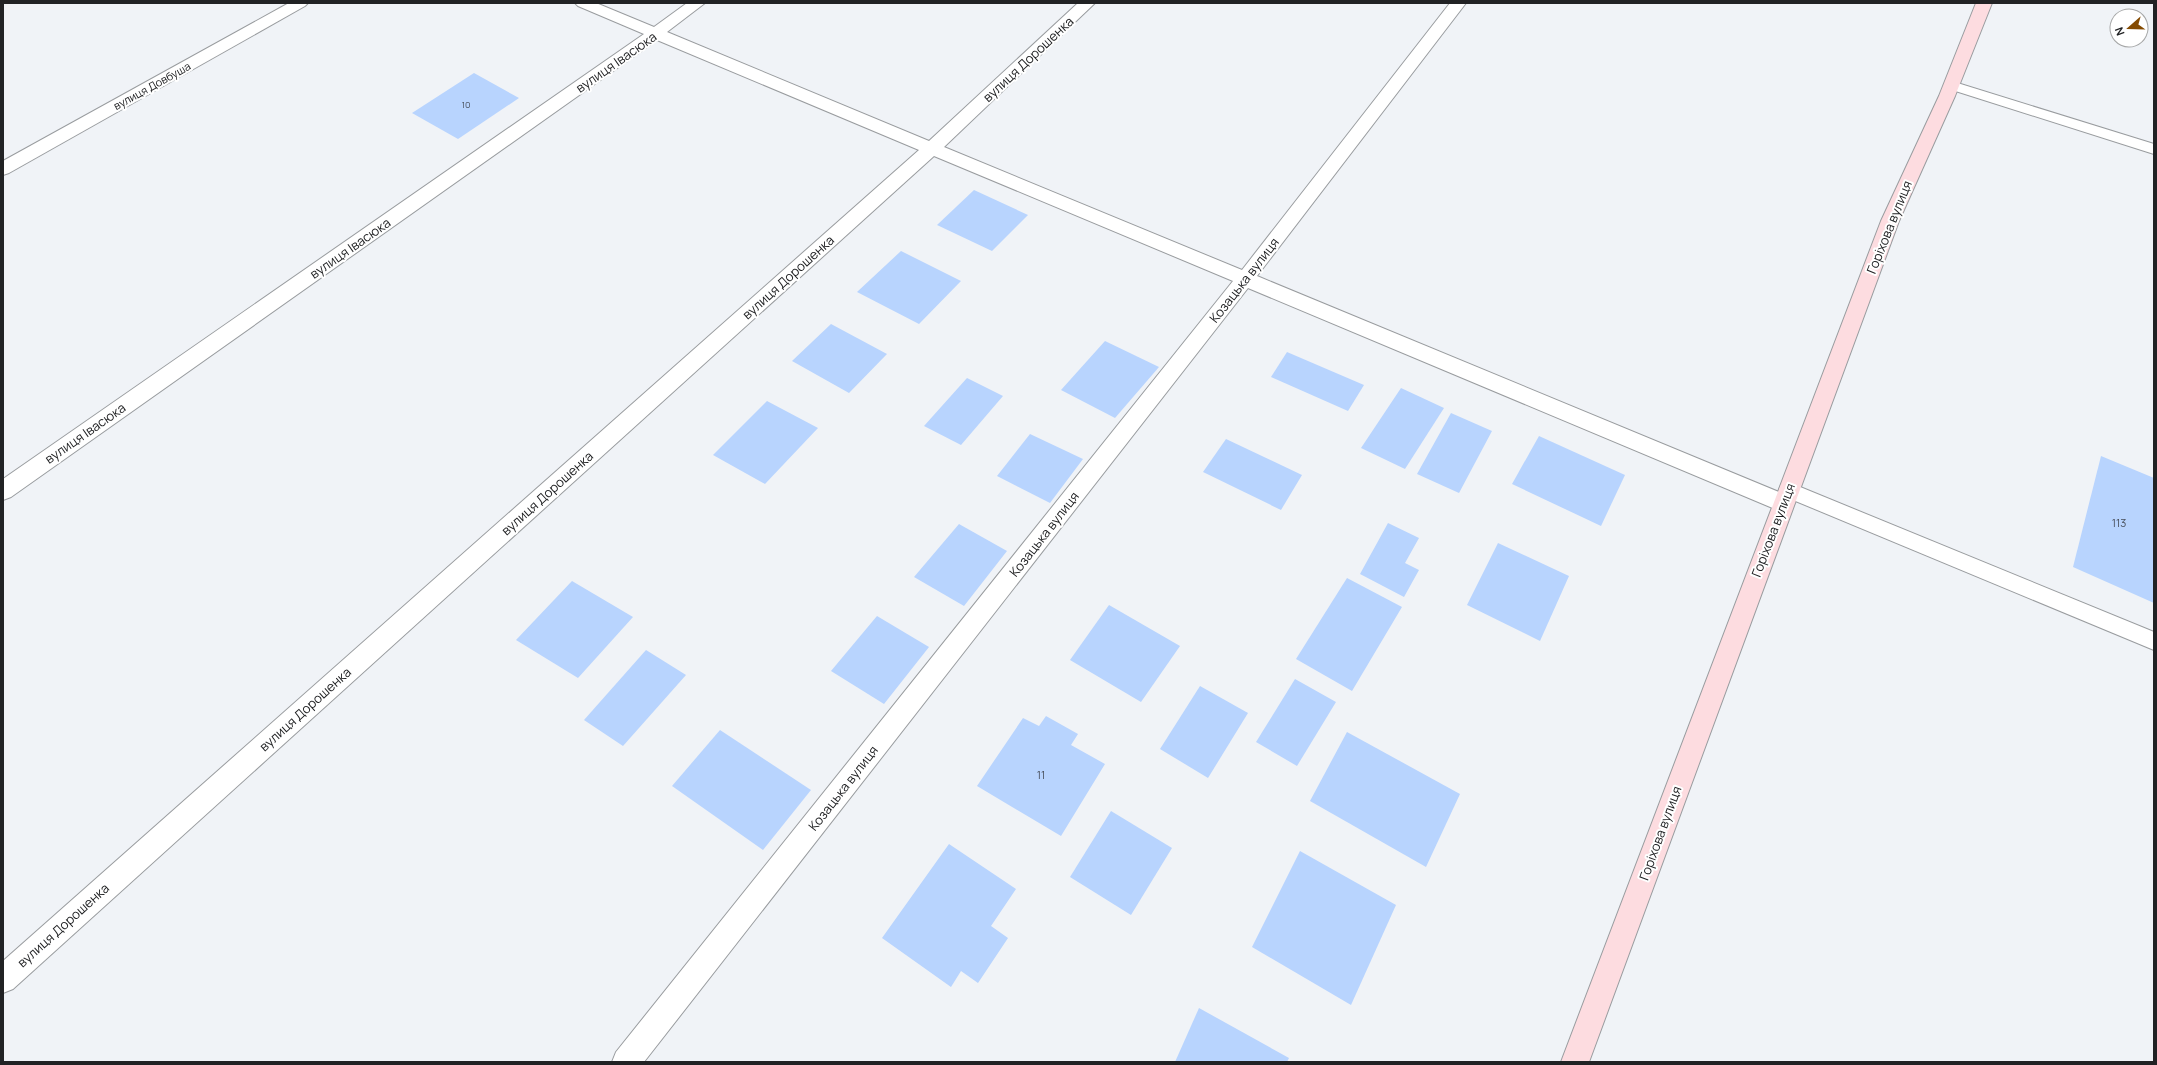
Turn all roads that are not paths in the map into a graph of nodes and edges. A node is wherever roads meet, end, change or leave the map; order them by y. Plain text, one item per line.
1 (300, 3) edge
2 (583, 3) edge
3 (696, 3) edge
4 (1087, 3) edge
5 (1458, 3) edge
6 (1984, 3) edge
7 (656, 33) junction
8 (1951, 85) junction
9 (932, 148) junction
10 (2154, 149) edge
11 (3, 169) edge
12 (1245, 279) junction
13 (3, 491) edge
14 (1786, 496) junction
15 (2154, 641) edge
16 (3, 979) edge
17 (626, 1062) edge
18 (1575, 1062) edge

1 - 11 street, вулиця Довбуша
2 - 7 street
3 - 7 street, вулиця Івасюка
4 - 9 street, вулиця Дорошенка
5 - 12 street, Козацька вулиця
6 - 8 main road, Горіхова вулиця
7 - 9 street
7 - 13 street, вулиця Івасюка
8 - 10 lane
8 - 14 main road, Горіхова вулиця
9 - 12 street
9 - 16 street, вулиця Дорошенка
12 - 14 street
12 - 17 street, Козацька вулиця
14 - 15 lane
14 - 18 main road, Горіхова вулиця

